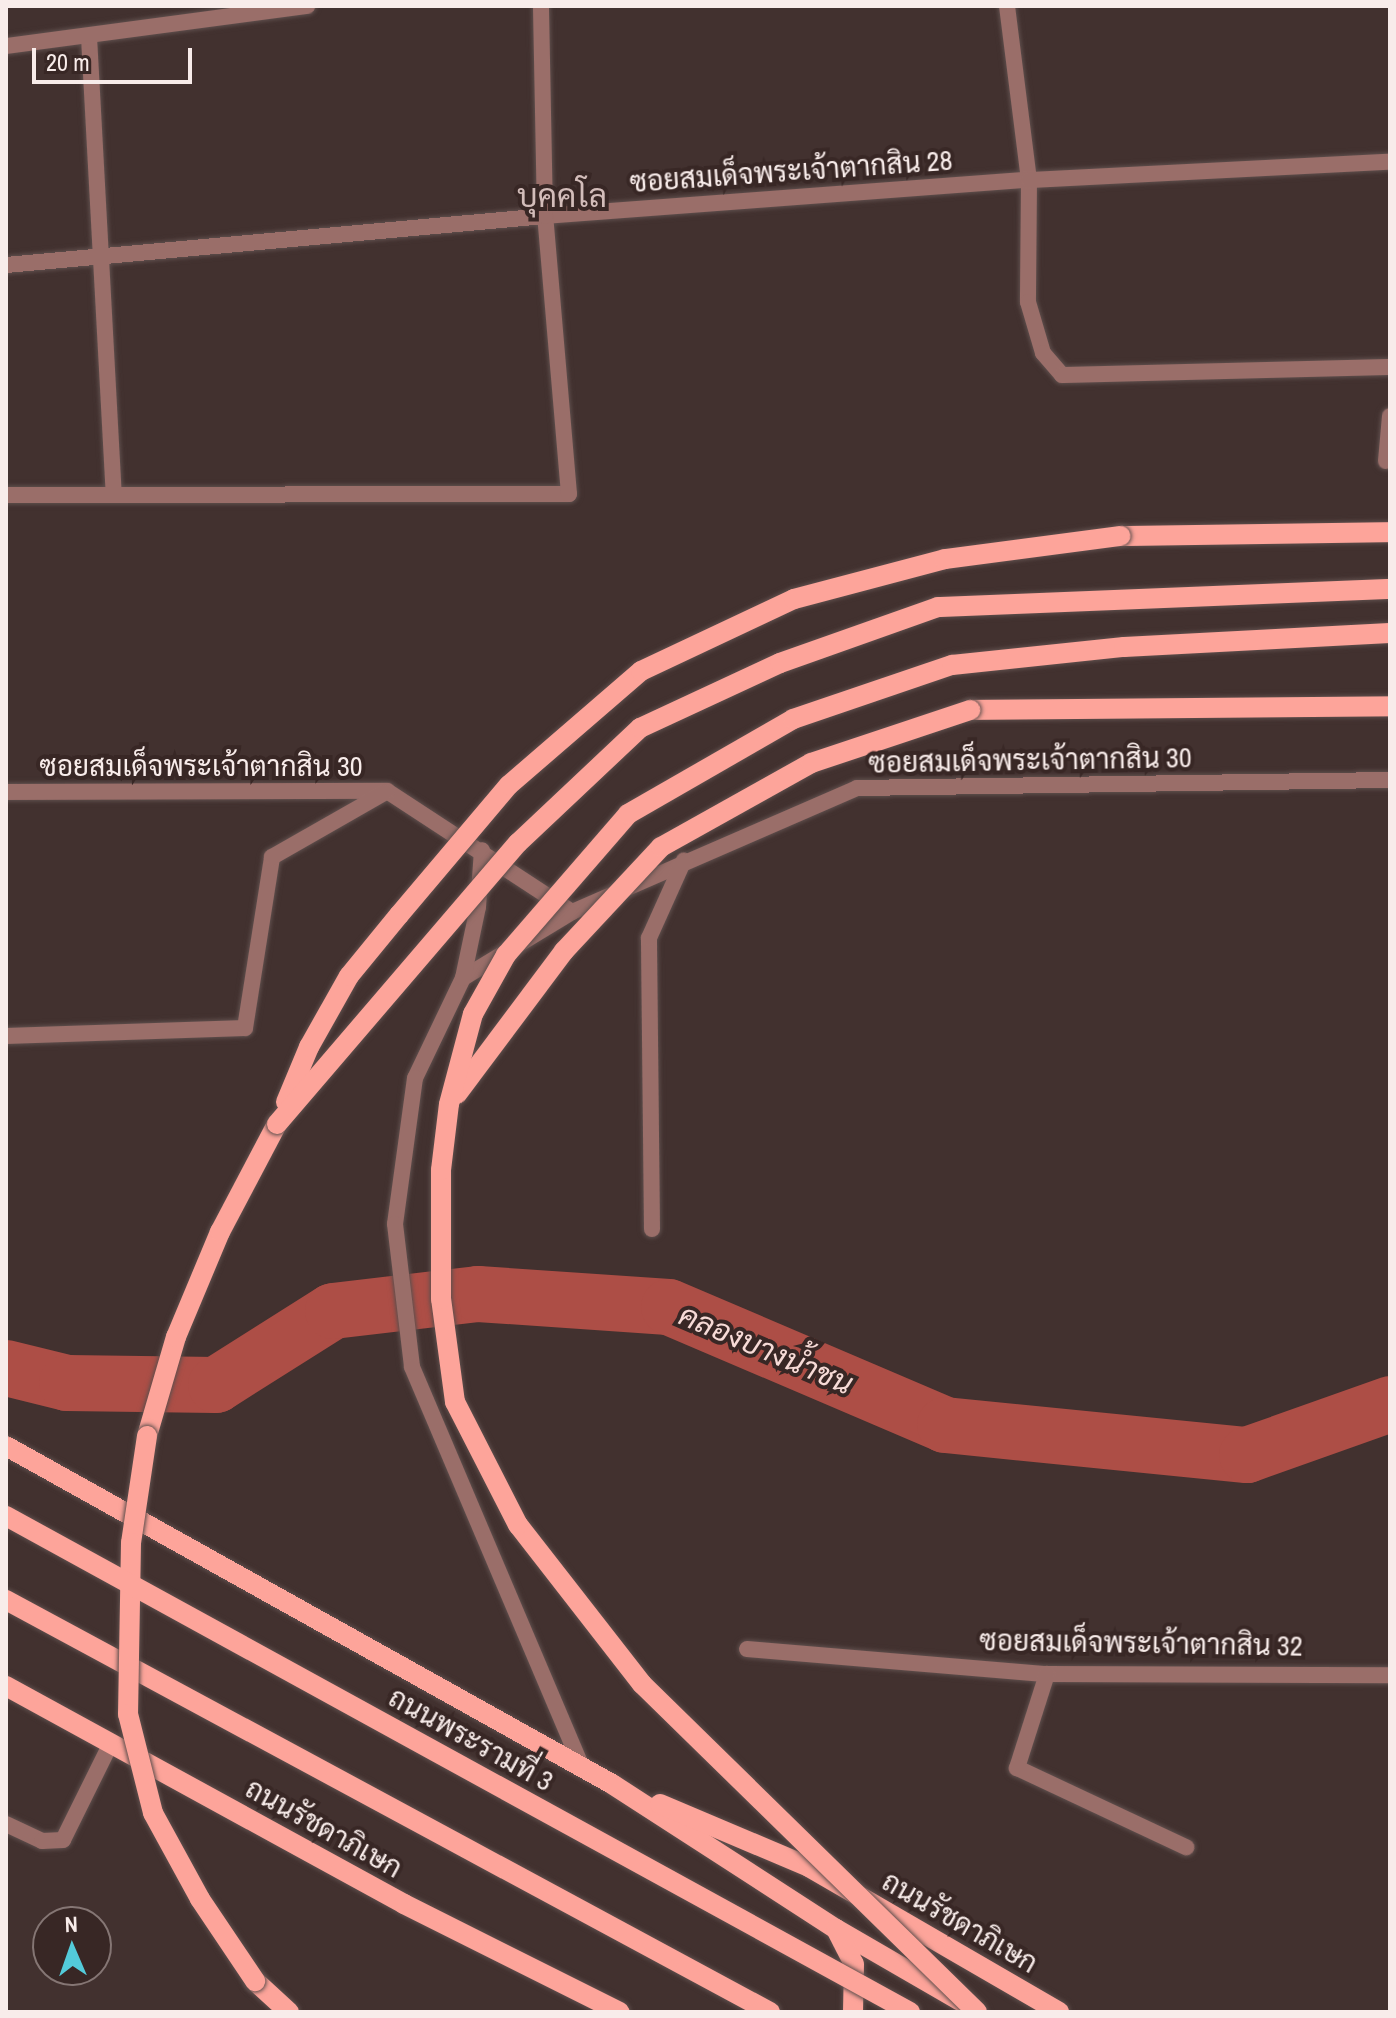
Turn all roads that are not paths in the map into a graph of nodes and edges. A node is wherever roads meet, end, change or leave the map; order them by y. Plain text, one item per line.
1 (307, 6) edge
2 (541, 6) edge
3 (1007, 6) edge
4 (89, 37) junction
5 (6, 46) edge
6 (1390, 162) edge
7 (1029, 180) junction
8 (545, 216) junction
9 (102, 259) junction
10 (6, 265) edge
11 (1390, 367) edge
12 (1390, 416) edge
13 (1386, 461) dead end
14 (114, 493) junction
15 (6, 495) edge
16 (1390, 532) edge
17 (1390, 589) edge
18 (1390, 633) edge
19 (1390, 706) edge
20 (1390, 780) edge
21 (387, 791) junction
22 (6, 792) edge
23 (482, 850) junction
24 (684, 860) junction
25 (572, 912) junction
26 (463, 978) junction
27 (6, 1036) edge
28 (449, 1104) junction
29 (277, 1124) junction
30 (652, 1229) dead end
31 (6, 1446) edge
32 (6, 1516) edge
33 (6, 1600) edge
34 (747, 1649) dead end
35 (1047, 1674) junction
36 (1390, 1675) edge
37 (6, 1686) edge
38 (111, 1743) junction
39 (582, 1768) junction
40 (612, 1784) junction
41 (6, 1824) edge
42 (1186, 1847) dead end
43 (836, 1929) junction
44 (289, 2012) edge
45 (620, 2012) edge
46 (770, 2012) edge
47 (853, 2012) edge
48 (910, 2012) edge
49 (978, 2012) edge
50 (1059, 2012) edge

1 - 4 street
2 - 8 street
3 - 7 street
4 - 5 street
4 - 9 street
6 - 7 street, ซอยสมเด็จพระเจ้าตากสิน 28
7 - 8 street, ซอยสมเด็จพระเจ้าตากสิน 28
7 - 11 street
8 - 9 street, ซอยสมเด็จพระเจ้าตากสิน 28
8 - 14 street
9 - 10 street, ซอยสมเด็จพระเจ้าตากสิน 28
9 - 14 street
12 - 13 street
14 - 15 street
16 - 29 main road, bridge
17 - 29 main road, bridge
18 - 28 main road, bridge
19 - 28 main road, bridge
20 - 24 street, ซอยสมเด็จพระเจ้าตากสิน 30
21 - 22 street, ซอยสมเด็จพระเจ้าตากสิน 30
21 - 23 street, ซอยสมเด็จพระเจ้าตากสิน 30
21 - 27 street
23 - 25 street, ซอยสมเด็จพระเจ้าตากสิน 30
23 - 26 street
24 - 25 street, ซอยสมเด็จพระเจ้าตากสิน 30
24 - 30 street
25 - 26 street
26 - 39 street
28 - 49 main road, bridge
29 - 44 main road, bridge
31 - 39 main road, ถนนรัชดาภิเษก
32 - 48 main road, ถนนพระรามที่ 3, bridge
33 - 46 main road
34 - 35 street, ซอยสมเด็จพระเจ้าตากสิน 32
35 - 36 street, ซอยสมเด็จพระเจ้าตากสิน 32
35 - 42 street
37 - 38 main road, ถนนรัชดาภิเษก
38 - 41 street
38 - 45 main road, ถนนรัชดาภิเษก
39 - 40 main road, ถนนรัชดาภิเษก
40 - 43 main road, ถนนรัชดาภิเษก
40 - 50 main road, ถนนรัชดาภิเษก
43 - 47 main road
43 - 49 main road, ถนนรัชดาภิเษก

